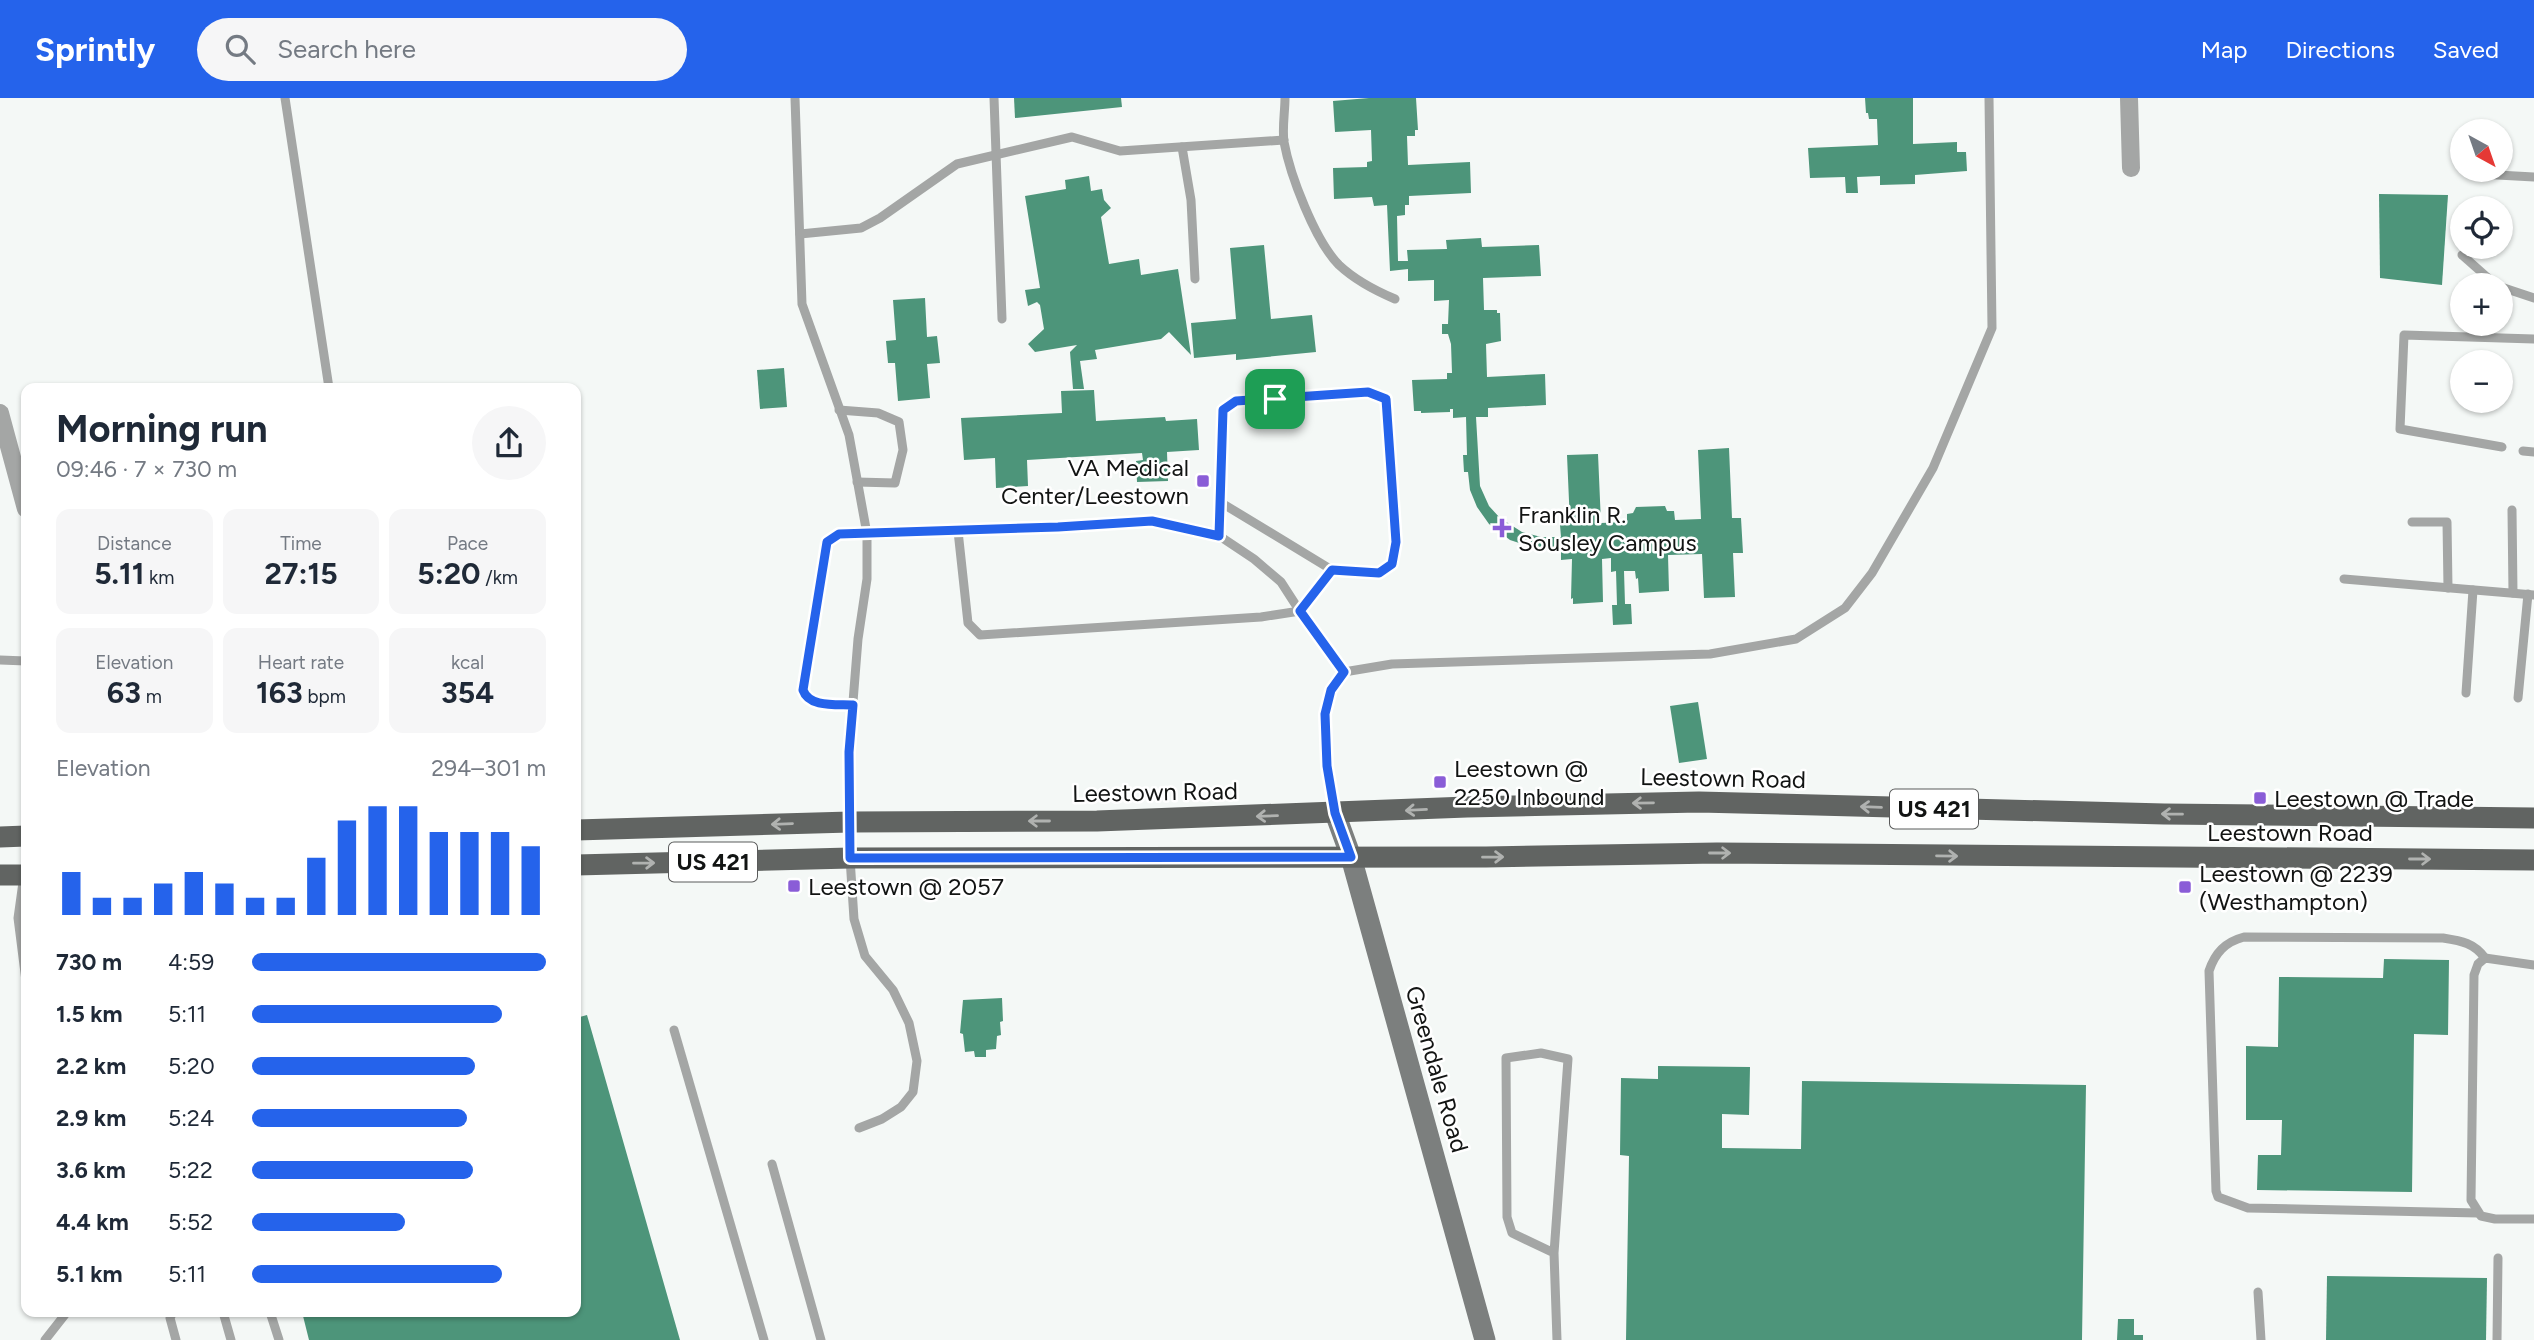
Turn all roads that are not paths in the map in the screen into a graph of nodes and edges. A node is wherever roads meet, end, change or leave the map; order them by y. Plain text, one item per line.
1 (285, 98) edge
2 (795, 98) edge
3 (994, 98) edge
4 (1286, 98) edge
5 (1989, 98) edge
6 (2129, 98) edge
7 (1284, 140) junction
8 (1182, 147) junction
9 (996, 155) junction
10 (2131, 168) dead end
11 (2513, 176) edge
12 (2534, 177) edge
13 (800, 234) junction
14 (2466, 259) edge
15 (2483, 273) edge
16 (1195, 279) dead end
17 (2513, 291) edge
18 (2534, 298) edge
19 (1395, 299) dead end
20 (1002, 319) dead end
21 (2534, 339) edge
22 (328, 383) edge
23 (839, 411) junction
24 (0, 413) edge
25 (2502, 447) dead end
26 (2523, 451) dead end
27 (2534, 452) edge
28 (857, 482) junction
29 (21, 494) edge
30 (1220, 502) junction
31 (2512, 510) dead end
32 (2412, 522) dead end
33 (958, 531) junction
34 (867, 534) junction
35 (1219, 536) junction
36 (1332, 570) junction
37 (2344, 579) dead end
38 (2448, 588) junction
39 (2473, 590) junction
40 (2513, 593) junction
41 (2531, 595) edge
42 (1300, 611) junction
43 (0, 660) edge
44 (21, 661) edge
45 (1344, 672) junction
46 (2466, 693) dead end
47 (2518, 698) dead end
48 (853, 705) junction
49 (1335, 813) junction
50 (2534, 818) edge
51 (850, 822) junction
52 (581, 830) edge
53 (0, 836) edge
54 (21, 836) edge
55 (1351, 857) junction
56 (850, 858) junction
57 (2534, 860) edge
58 (581, 865) edge
59 (21, 872) edge
60 (0, 875) edge
61 (21, 903) edge
62 (21, 936) edge
63 (2485, 958) junction
64 (2534, 965) edge
65 (674, 1030) dead end
66 (859, 1128) dead end
67 (772, 1164) dead end
68 (2478, 1213) junction
69 (2534, 1219) edge
70 (1554, 1253) junction
71 (2498, 1258) dead end
72 (2258, 1292) dead end
73 (63, 1317) edge
74 (170, 1317) edge
75 (224, 1317) edge
76 (272, 1317) edge
77 (45, 1340) edge
78 (176, 1340) edge
79 (231, 1340) edge
80 (279, 1340) edge
81 (764, 1340) edge
82 (821, 1340) edge
83 (1485, 1340) edge
84 (1558, 1340) edge
85 (2261, 1340) edge
86 (2497, 1340) edge

1 - 22 lane
2 - 13 lane
3 - 9 lane
4 - 7 lane
5 - 45 lane
6 - 10 street
7 - 8 lane
7 - 19 lane
8 - 9 lane
8 - 16 lane
9 - 13 lane
9 - 20 lane
11 - 12 lane
13 - 23 lane
14 - 15 lane
17 - 18 lane
21 - 25 lane
23 - 28 lane
23 - 28 lane
24 - 29 street
26 - 27 lane
28 - 34 lane
30 - 35 lane
30 - 36 lane
30 - 36 lane
31 - 40 lane
32 - 38 lane
33 - 34 lane
33 - 35 lane
33 - 42 lane
34 - 48 lane
34 - 48 lane
35 - 42 lane
36 - 42 lane
37 - 38 lane
38 - 39 lane
39 - 40 lane
39 - 46 lane
40 - 41 lane
41 - 47 lane
42 - 45 lane
43 - 44 lane
45 - 49 lane
48 - 51 lane
50 -> 49 main road, Leestown Road / US 421
49 -> 51 main road, Leestown Road
49 - 55 street, Greendale Road
51 -> 52 main road, Leestown Road / US 421
51 - 56 lane
53 - 54 main road
55 - 56 main road, Leestown Road
55 -> 57 main road, Leestown Road / US 421
55 - 83 street, Greendale Road
58 -> 56 main road, Leestown Road / US 421
56 - 66 lane
59 - 60 main road
61 - 62 lane
63 - 64 lane
63 - 68 lane
63 - 68 lane
65 - 81 lane
67 - 82 lane
68 - 69 lane
70 - 70 lane
70 - 84 lane
71 - 86 lane
72 - 85 lane
73 - 77 lane
74 - 78 lane
75 - 79 lane
76 - 80 lane

